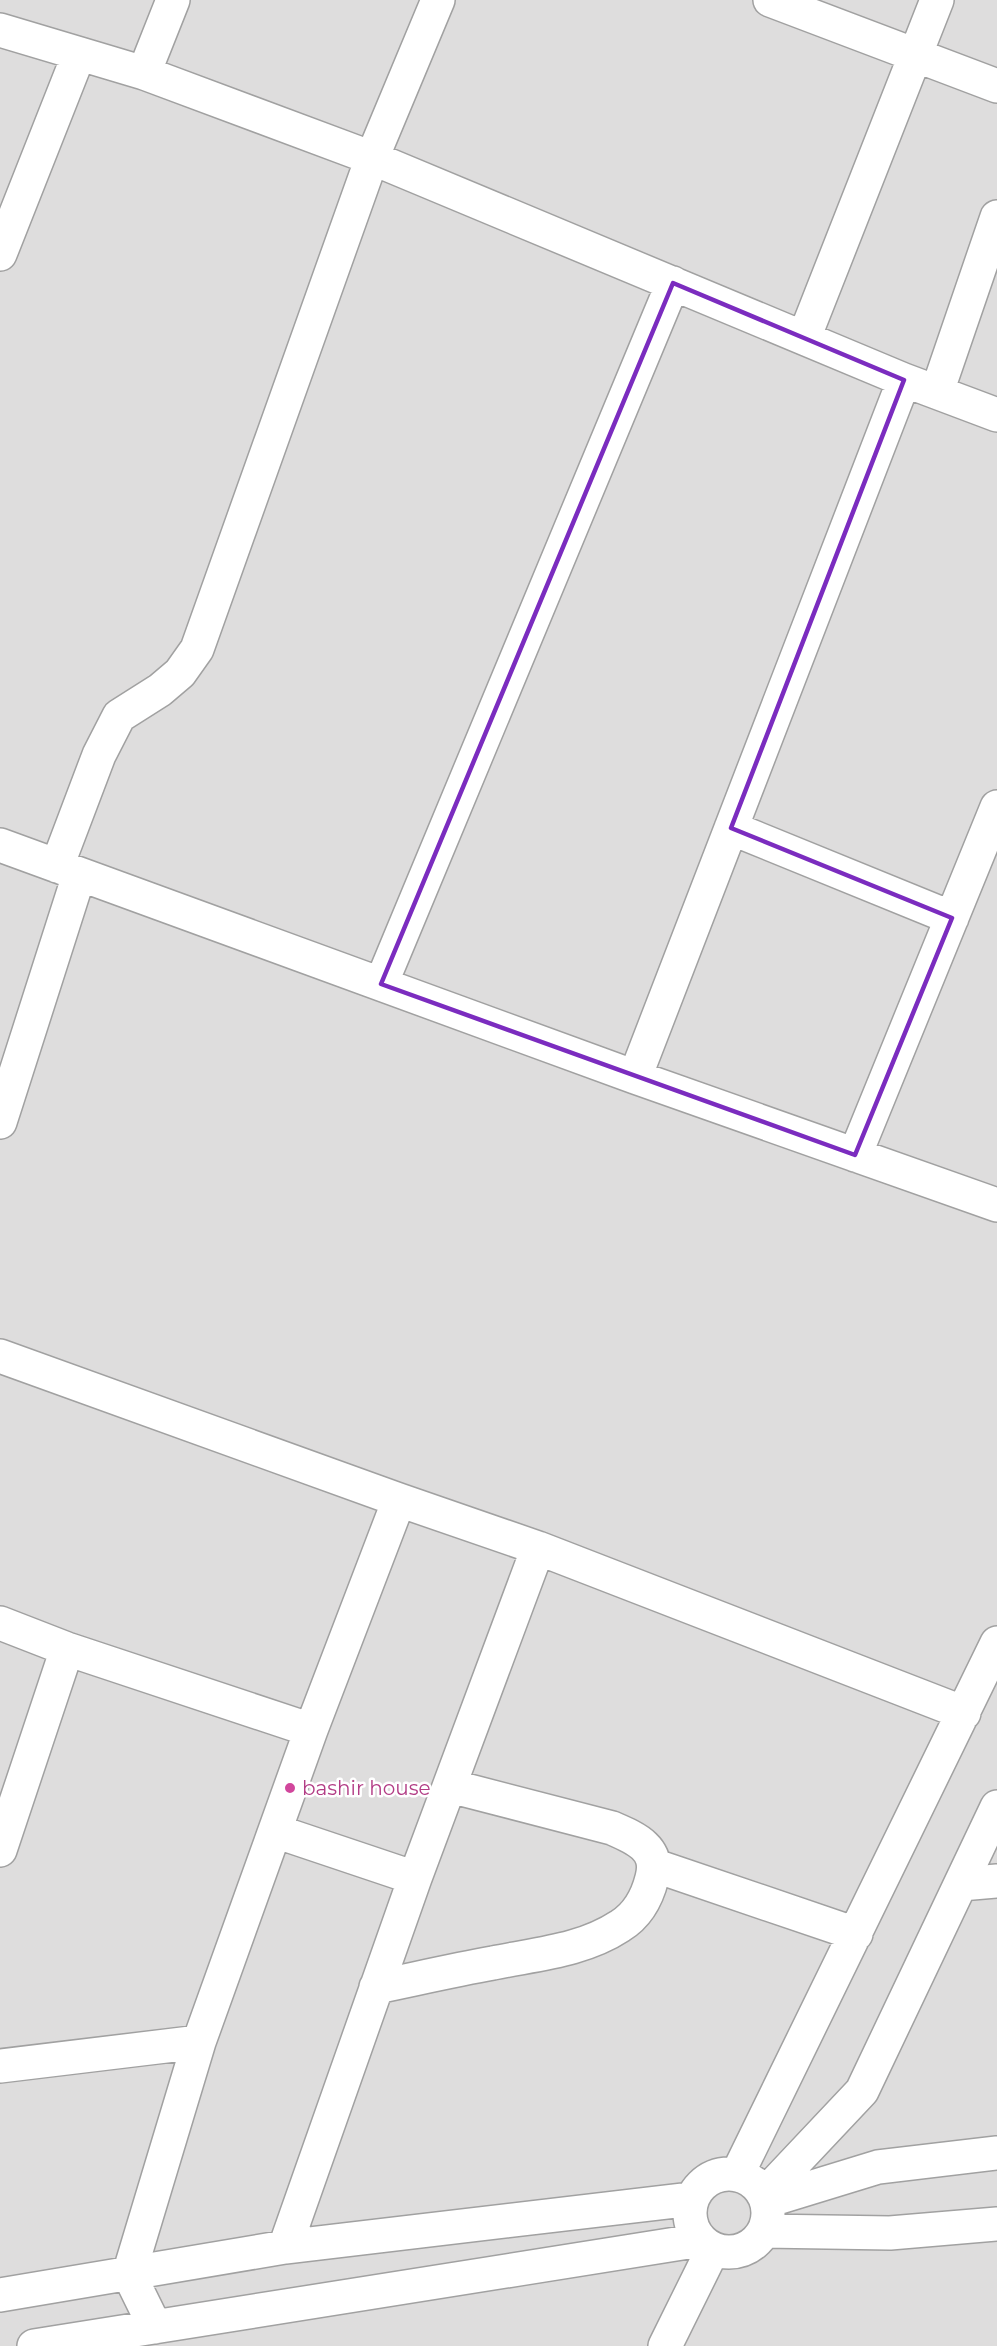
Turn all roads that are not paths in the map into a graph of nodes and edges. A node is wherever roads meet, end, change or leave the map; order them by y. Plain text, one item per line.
1 (173, 0) edge
2 (438, 0) edge
3 (770, 0) edge
4 (937, 0) edge
5 (0, 30) edge
6 (79, 54) junction
7 (916, 55) junction
8 (144, 73) junction
9 (997, 86) edge
10 (372, 158) junction
11 (997, 218) edge
12 (0, 254) edge
13 (673, 283) junction
14 (804, 338) junction
15 (904, 380) junction
16 (937, 392) junction
17 (997, 415) edge
18 (997, 807) edge
19 (731, 828) junction
20 (0, 846) edge
21 (68, 870) junction
22 (952, 918) junction
23 (381, 984) junction
24 (635, 1077) junction
25 (0, 1122) edge
26 (855, 1155) junction
27 (997, 1205) edge
28 (0, 1356) edge
29 (399, 1500) junction
30 (538, 1548) junction
31 (0, 1623) edge
32 (997, 1643) edge
33 (67, 1648) junction
34 (964, 1713) junction
35 (311, 1730) junction
36 (450, 1786) junction
37 (997, 1807) edge
38 (275, 1831) junction
39 (0, 1851) edge
40 (656, 1866) junction
41 (415, 1878) junction
42 (997, 1881) edge
43 (961, 1884) junction
44 (856, 1934) junction
45 (376, 1987) junction
46 (199, 2042) junction
47 (0, 2066) edge
48 (997, 2153) edge
49 (737, 2175) junction
50 (692, 2199) junction
51 (765, 2209) junction
52 (997, 2224) edge
53 (707, 2244) junction
54 (285, 2247) junction
55 (129, 2274) junction
56 (0, 2295) edge
57 (155, 2327) junction
58 (34, 2346) edge
59 (665, 2346) edge

1 - 8 street
2 - 10 street
3 - 7 street
4 - 7 street
5 - 6 street
6 - 8 street
6 - 12 street
7 - 9 street
7 - 14 street
8 - 10 street
10 - 13 street
10 - 21 street
11 - 16 street
13 - 14 street
13 - 23 street
14 - 15 street
15 - 16 street
15 - 19 street
16 - 17 street
18 - 22 street
19 - 22 street
19 - 24 street
20 - 21 street
21 - 23 street
21 - 25 street
22 - 26 street
23 - 24 street
24 - 26 street
26 - 27 street
28 - 29 street
29 - 30 street
29 - 35 street
30 - 34 street
30 - 36 street
31 - 33 street
32 - 34 street
33 - 35 street
33 - 39 street
34 - 44 street
35 - 38 street
36 - 40 street
36 - 41 street
37 - 43 street
38 - 41 street
38 - 46 street
40 - 44 street
40 - 45 street
41 - 45 street
42 - 43 street
43 - 51 street
44 - 49 street
45 - 54 street
46 - 47 street
46 - 55 street
48 - 51 street
49 - 50 street
49 - 51 street
50 - 53 street
50 - 54 street
51 - 52 street
51 - 53 street
53 - 57 street
53 - 59 street
54 - 55 street
55 - 56 street
55 - 57 street
57 - 58 street

